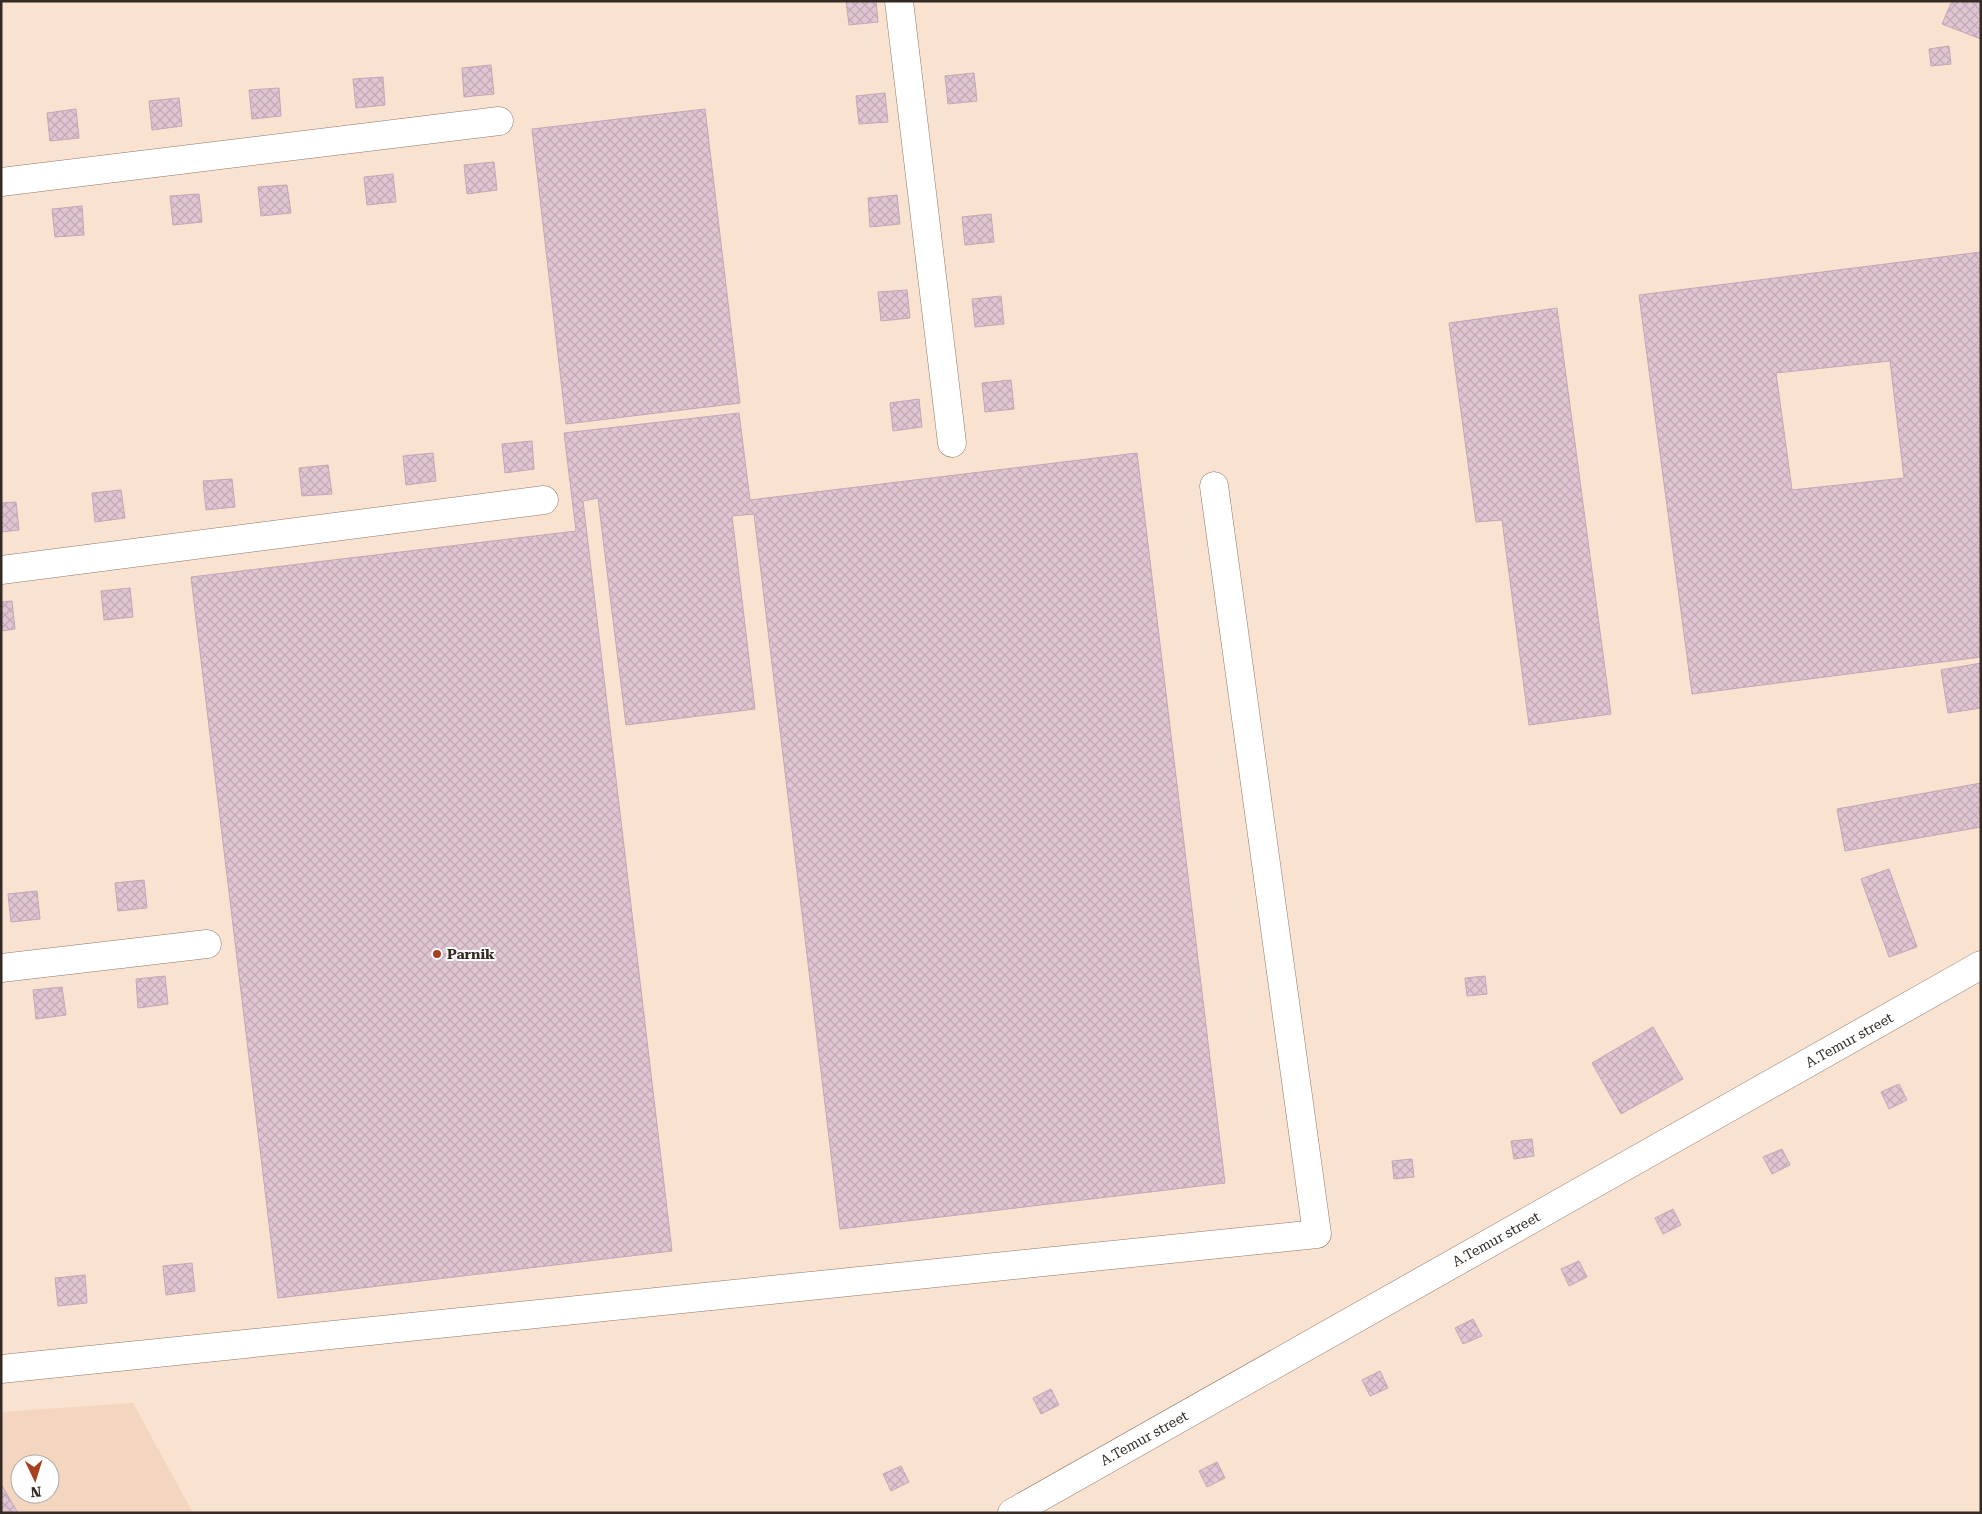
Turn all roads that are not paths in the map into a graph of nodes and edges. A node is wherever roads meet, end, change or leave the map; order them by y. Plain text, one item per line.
1 (899, 1) edge
2 (499, 121) dead end
3 (1, 182) edge
4 (952, 443) dead end
5 (1214, 486) dead end
6 (544, 500) dead end
7 (1, 570) edge
8 (207, 944) dead end
9 (1981, 965) edge
10 (1, 968) edge
11 (1, 1369) edge
12 (1012, 1513) edge

1 - 4 street
2 - 3 street
5 - 11 street
6 - 7 street
8 - 10 street
9 - 12 street, A.Temur street

